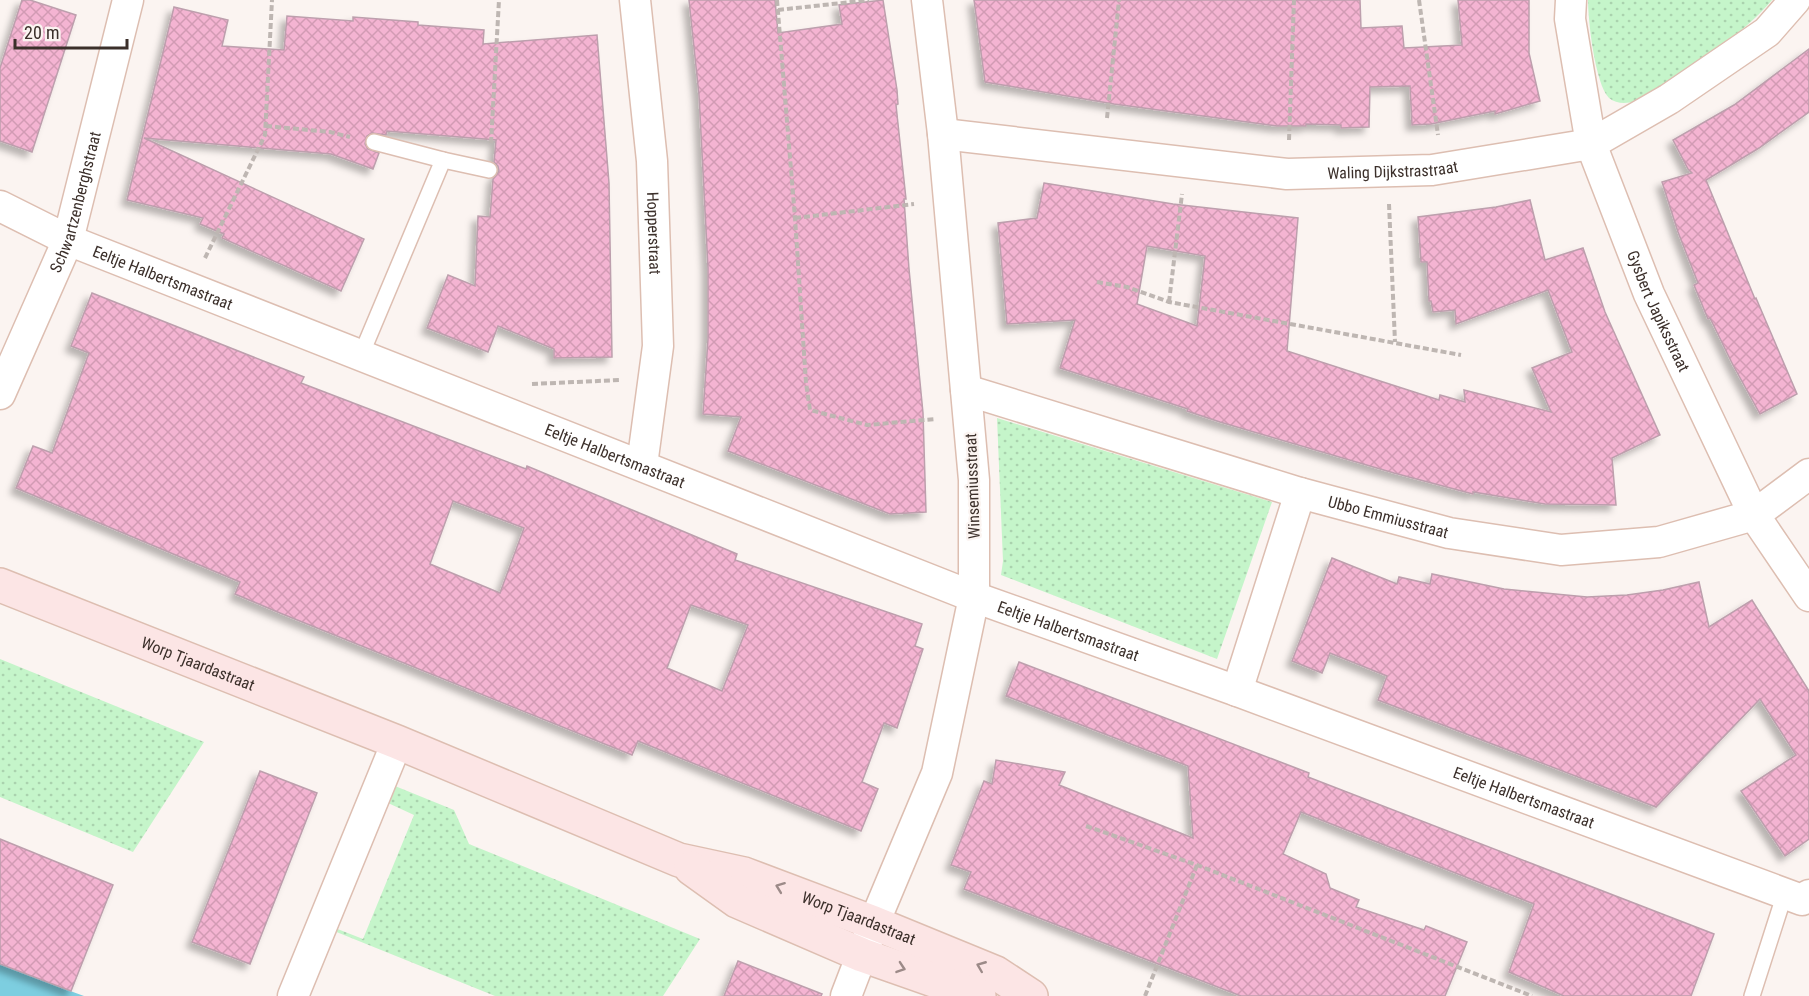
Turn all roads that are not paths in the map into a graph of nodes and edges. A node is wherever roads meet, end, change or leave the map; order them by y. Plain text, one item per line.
1 (128, 0) edge
2 (635, 0) edge
3 (927, 0) edge
4 (1571, 0) edge
5 (1795, 0) edge
6 (943, 134) junction
7 (374, 142) road end
8 (1592, 144) junction
9 (442, 160) junction
10 (489, 170) road end
11 (0, 206) edge
12 (68, 240) junction
13 (362, 355) junction
14 (0, 394) edge
15 (968, 404) junction
16 (642, 465) junction
17 (1809, 474) edge
18 (1300, 493) junction
19 (1754, 515) junction
20 (0, 585) edge
21 (1809, 596) edge
22 (974, 597) junction
23 (1237, 691) junction
24 (397, 742) junction
25 (679, 860) junction
26 (1797, 894) edge
27 (874, 923) junction
28 (862, 955) junction
29 (293, 996) edge
30 (846, 996) edge
31 (979, 996) edge
32 (1031, 996) edge
33 (1752, 996) edge

1 - 12 street, Schwartzenberghstraat
2 - 16 street, Hopperstraat
3 - 6 street, Winsemiusstraat
4 - 8 street, Gysbert Japiksstraat
5 - 8 street, Waling Dijkstrastraat
6 - 8 street, Waling Dijkstrastraat
6 - 15 street, Winsemiusstraat
7 - 9 lane
8 - 19 street, Gysbert Japiksstraat
9 - 10 lane
9 - 13 lane
11 - 12 street, Eeltje Halbertsmastraat
12 - 13 street, Eeltje Halbertsmastraat
12 - 14 street, Schwartzenberghstraat
13 - 16 street, Eeltje Halbertsmastraat
15 - 18 street, Ubbo Emmiusstraat
15 - 22 street, Winsemiusstraat
16 - 22 street, Eeltje Halbertsmastraat
17 - 19 street, Ubbo Emmiusstraat
18 - 19 street, Ubbo Emmiusstraat
18 - 23 street
19 - 21 street, Gysbert Japiksstraat
20 - 24 main road, Worp Tjaardastraat
22 - 23 street, Eeltje Halbertsmastraat
22 - 27 street, Winsemiusstraat
23 - 26 street, Eeltje Halbertsmastraat
24 - 25 main road, Worp Tjaardastraat
24 - 29 street
27 -> 25 main road, Worp Tjaardastraat
25 - 28 main road, Worp Tjaardastraat
26 - 33 lane
27 - 28 street, Winsemiusstraat
32 -> 27 main road, Worp Tjaardastraat
28 - 30 street, Winsemiusstraat
28 -> 31 main road, Worp Tjaardastraat

